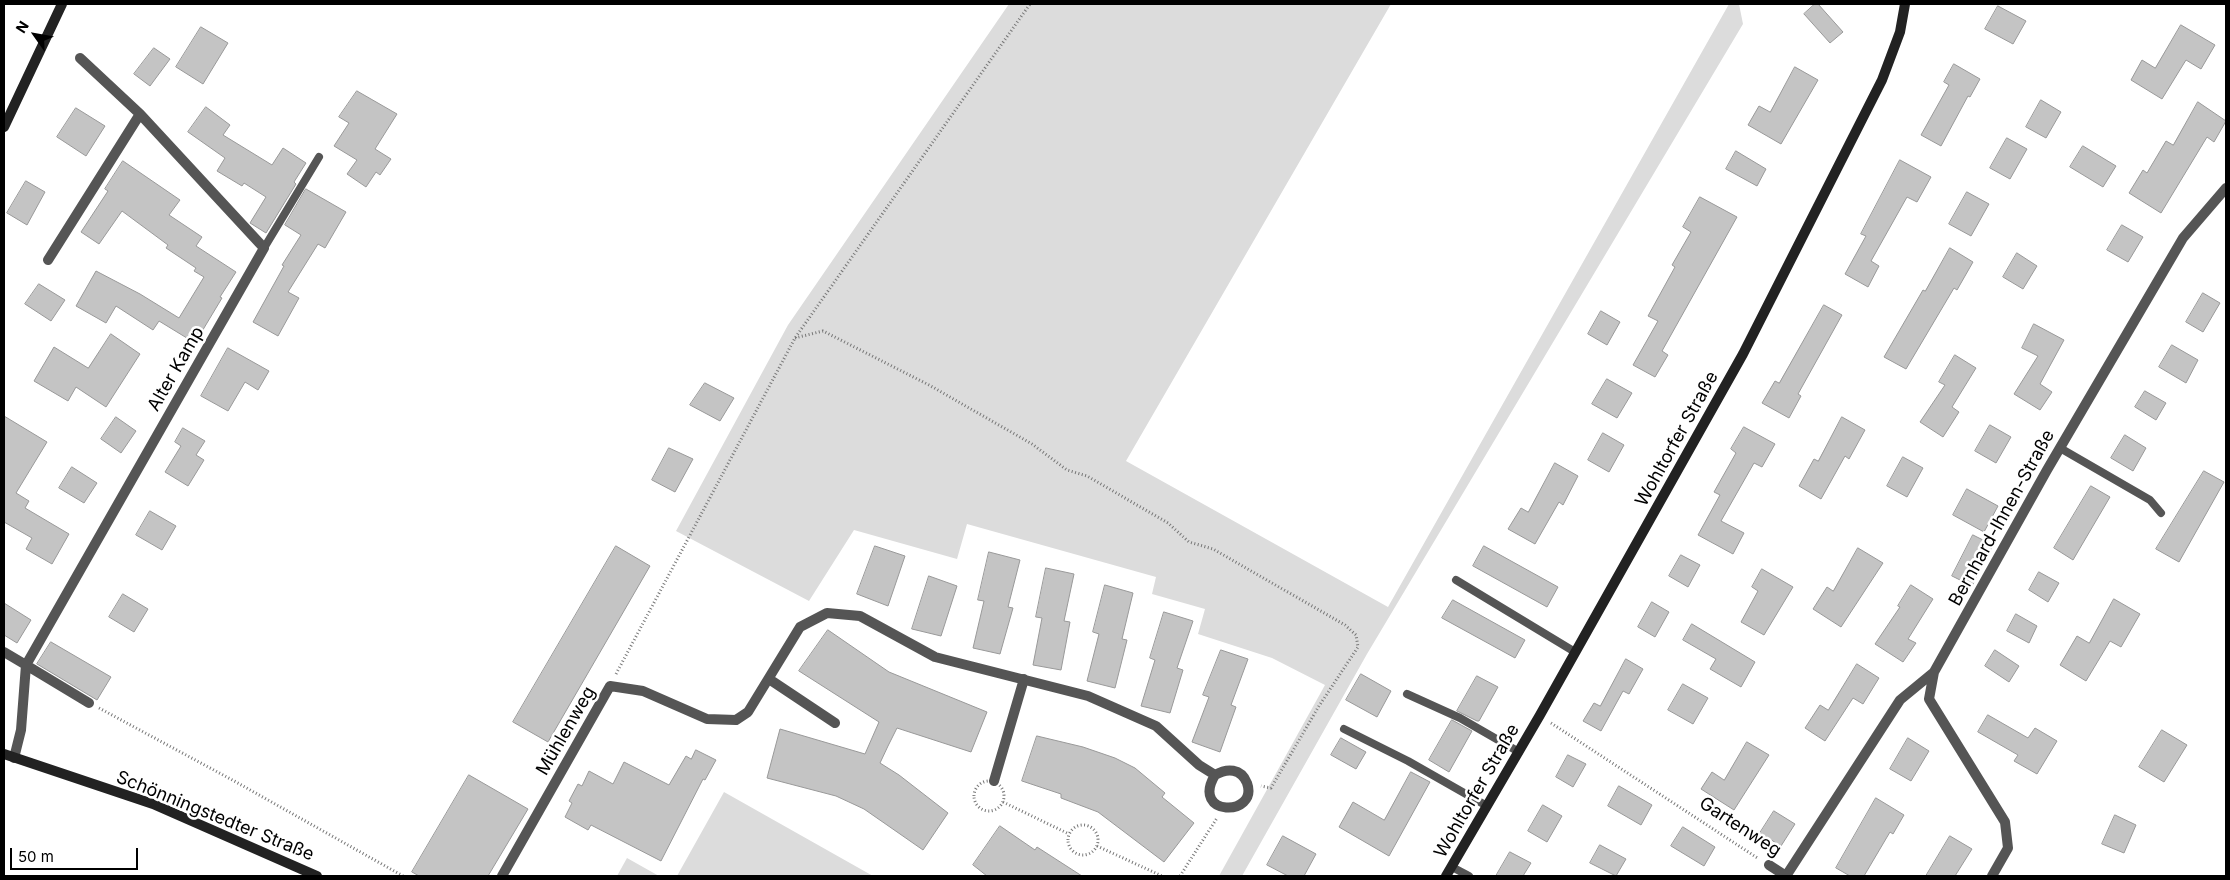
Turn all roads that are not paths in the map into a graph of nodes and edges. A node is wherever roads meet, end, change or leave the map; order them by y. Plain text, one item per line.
1 (62, 4) edge
2 (1906, 4) edge
3 (80, 58) dead end
4 (140, 114) junction
5 (4, 128) edge
6 (320, 157) dead end
7 (2226, 188) edge
8 (264, 248) junction
9 (48, 260) dead end
10 (2060, 448) junction
11 (2160, 512) dead end
12 (1456, 580) dead end
13 (4, 652) edge
14 (1575, 652) junction
15 (26, 665) junction
16 (1934, 672) junction
17 (768, 679) junction
18 (1024, 679) junction
19 (1407, 694) dead end
20 (89, 703) road end
21 (835, 723) dead end
22 (1344, 728) dead end
23 (1519, 752) junction
24 (7, 756) edge
25 (1215, 775) junction
26 (994, 781) road end
27 (1487, 806) junction
28 (1769, 865) road end
29 (1452, 867) junction
30 (317, 876) edge
31 (502, 876) edge
32 (1446, 876) edge
33 (1469, 876) edge
34 (1992, 876) edge

1 - 5 street
2 - 14 street, Wohltorfer Straße
3 - 4 street
4 - 8 street
4 - 9 street
6 - 8 lane
7 - 10 street, Bernhard-Ihnen-Straße
8 - 15 street, Alter Kamp
10 - 11 lane
10 - 16 street, Bernhard-Ihnen-Straße
12 - 14 lane
13 - 15 street
14 - 23 street, Wohltorfer Straße
15 - 20 street
15 - 24 street, Schönningstedter Straße
16 - 28 street, Gartenweg
16 - 34 street, Bernhard-Ihnen-Straße
17 - 18 street, Mühlenweg
17 - 21 street
17 - 31 street, Mühlenweg
18 - 25 street, Mühlenweg
18 - 26 street
19 - 23 lane
22 - 27 lane
23 - 27 street, Wohltorfer Straße
24 - 30 street, Schönningstedter Straße
25 - 25 street
27 - 29 street, Wohltorfer Straße
29 - 32 street, Wohltorfer Straße
29 - 33 lane

